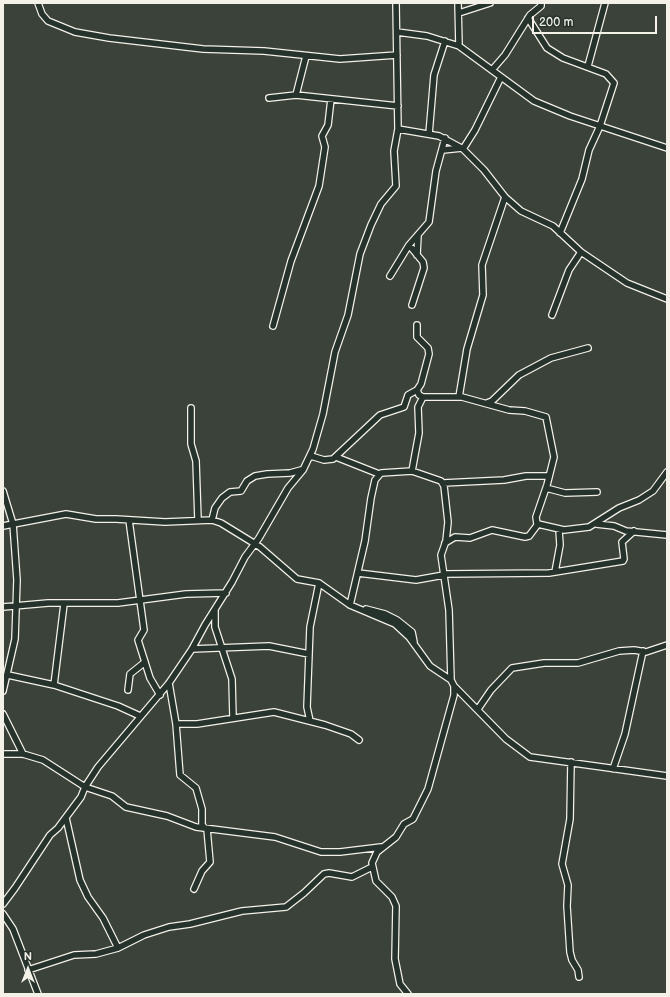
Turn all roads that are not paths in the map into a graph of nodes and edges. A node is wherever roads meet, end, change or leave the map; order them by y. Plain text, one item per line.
1 (38, 3) edge
2 (396, 3) edge
3 (458, 3) edge
4 (490, 3) edge
5 (541, 3) edge
6 (605, 3) edge
7 (459, 13) junction
8 (528, 18) junction
9 (397, 32) junction
10 (445, 41) junction
11 (459, 46) junction
12 (397, 54) junction
13 (306, 56) junction
14 (588, 66) junction
15 (492, 70) junction
16 (501, 77) junction
17 (296, 95) junction
18 (269, 98) dead end
19 (331, 99) junction
20 (398, 106) junction
21 (600, 126) junction
22 (398, 129) junction
23 (429, 134) junction
24 (446, 138) junction
25 (462, 148) junction
26 (667, 148) edge
27 (443, 150) junction
28 (505, 196) junction
29 (560, 233) junction
30 (418, 235) junction
31 (409, 245) junction
32 (581, 252) junction
33 (417, 255) junction
34 (390, 276) dead end
35 (667, 299) edge
36 (412, 305) dead end
37 (552, 315) dead end
38 (417, 324) dead end
39 (273, 326) dead end
40 (588, 348) dead end
41 (417, 390) junction
42 (423, 397) junction
43 (459, 397) junction
44 (487, 404) junction
45 (190, 408) dead end
46 (310, 456) junction
47 (336, 457) junction
48 (303, 470) junction
49 (412, 471) junction
50 (667, 472) edge
51 (379, 474) junction
52 (549, 476) junction
53 (443, 483) junction
54 (546, 488) junction
55 (3, 491) edge
56 (597, 492) dead end
57 (129, 520) junction
58 (198, 520) junction
59 (212, 520) junction
60 (13, 524) junction
61 (537, 524) junction
62 (596, 524) junction
63 (3, 526) edge
64 (559, 530) junction
65 (634, 531) junction
66 (667, 535) edge
67 (446, 543) junction
68 (255, 544) junction
69 (555, 572) junction
70 (358, 573) junction
71 (444, 575) junction
72 (319, 583) junction
73 (226, 593) junction
74 (140, 600) junction
75 (64, 604) junction
76 (350, 605) junction
77 (17, 606) junction
78 (3, 607) edge
79 (215, 611) junction
80 (667, 645) edge
81 (221, 647) junction
82 (192, 649) junction
83 (643, 651) junction
84 (309, 654) junction
85 (145, 662) junction
86 (8, 675) junction
87 (451, 680) junction
88 (169, 683) junction
89 (54, 685) junction
90 (454, 686) junction
91 (128, 690) dead end
92 (3, 691) edge
93 (160, 695) junction
94 (478, 709) junction
95 (3, 714) edge
96 (140, 716) junction
97 (233, 718) junction
98 (310, 721) junction
99 (176, 724) junction
100 (359, 740) dead end
101 (3, 754) edge
102 (23, 754) junction
103 (571, 762) junction
104 (613, 769) junction
105 (667, 776) edge
106 (86, 787) junction
107 (66, 818) junction
108 (206, 829) junction
109 (381, 847) junction
110 (372, 867) junction
111 (194, 889) dead end
112 (3, 904) edge
113 (3, 914) edge
114 (118, 948) junction
115 (28, 970) junction
116 (579, 977) dead end
117 (38, 994) edge
118 (408, 994) edge

1 - 13 street
2 - 9 street
3 - 7 street
4 - 7 street
5 - 8 street
6 - 14 street
7 - 11 street
8 - 14 street
8 - 15 street
9 - 10 street
9 - 12 street
10 - 11 street
10 - 23 street
11 - 15 street
12 - 13 street
12 - 20 street
13 - 17 street
14 - 21 street
15 - 16 street
16 - 21 street
16 - 25 street
17 - 18 street
17 - 19 street
19 - 20 street
19 - 39 street
20 - 22 street
21 - 26 street
21 - 29 street
22 - 23 street
22 - 46 street
23 - 24 street
24 - 25 street
24 - 27 street
25 - 27 street
25 - 28 street
27 - 30 street
28 - 29 street
28 - 43 street
29 - 32 street
30 - 31 street
30 - 33 street
31 - 33 street
31 - 34 street
32 - 35 street
32 - 37 street
33 - 36 street
38 - 41 street
40 - 44 street
41 - 42 street
41 - 47 street
42 - 43 street
42 - 49 street
43 - 44 street
44 - 52 street
45 - 58 street
46 - 47 street
46 - 48 street
47 - 51 street
48 - 59 street
48 - 68 street
49 - 51 street
49 - 53 street
50 - 62 street
51 - 70 street
52 - 53 street
52 - 54 street
53 - 67 street
54 - 56 street
54 - 61 street
55 - 60 street
57 - 58 street
57 - 60 street
57 - 74 street
58 - 59 street
59 - 68 street
60 - 63 street
60 - 77 street
61 - 64 street
61 - 67 street
62 - 64 street
62 - 65 street
64 - 69 street
65 - 66 street
65 - 69 street
67 - 71 street
68 - 72 street
68 - 73 street
69 - 71 street
70 - 71 street
70 - 76 street
71 - 87 street
72 - 76 street
72 - 84 street
73 - 74 street
73 - 79 street
74 - 75 street
74 - 85 street
75 - 77 street
75 - 89 street
76 - 87 street
77 - 78 street
77 - 86 street
79 - 81 street
79 - 82 street
80 - 83 street
81 - 82 street
81 - 84 street
81 - 97 street
82 - 88 street
83 - 94 street
83 - 104 street
84 - 98 street
85 - 91 street
85 - 93 street
86 - 89 street
86 - 92 street
87 - 90 street
88 - 93 street
88 - 99 street
89 - 96 street
90 - 94 street
90 - 109 street
93 - 96 street
94 - 103 street
95 - 102 street
96 - 106 street
97 - 98 street
97 - 99 street
98 - 100 street
99 - 108 street
101 - 102 street
102 - 106 street
103 - 104 street
103 - 116 street
104 - 105 street
106 - 107 street
106 - 108 street
107 - 112 street
107 - 114 street
108 - 109 street
108 - 111 street
109 - 110 street
110 - 114 street
110 - 118 street
113 - 115 street
114 - 115 street
115 - 117 street

